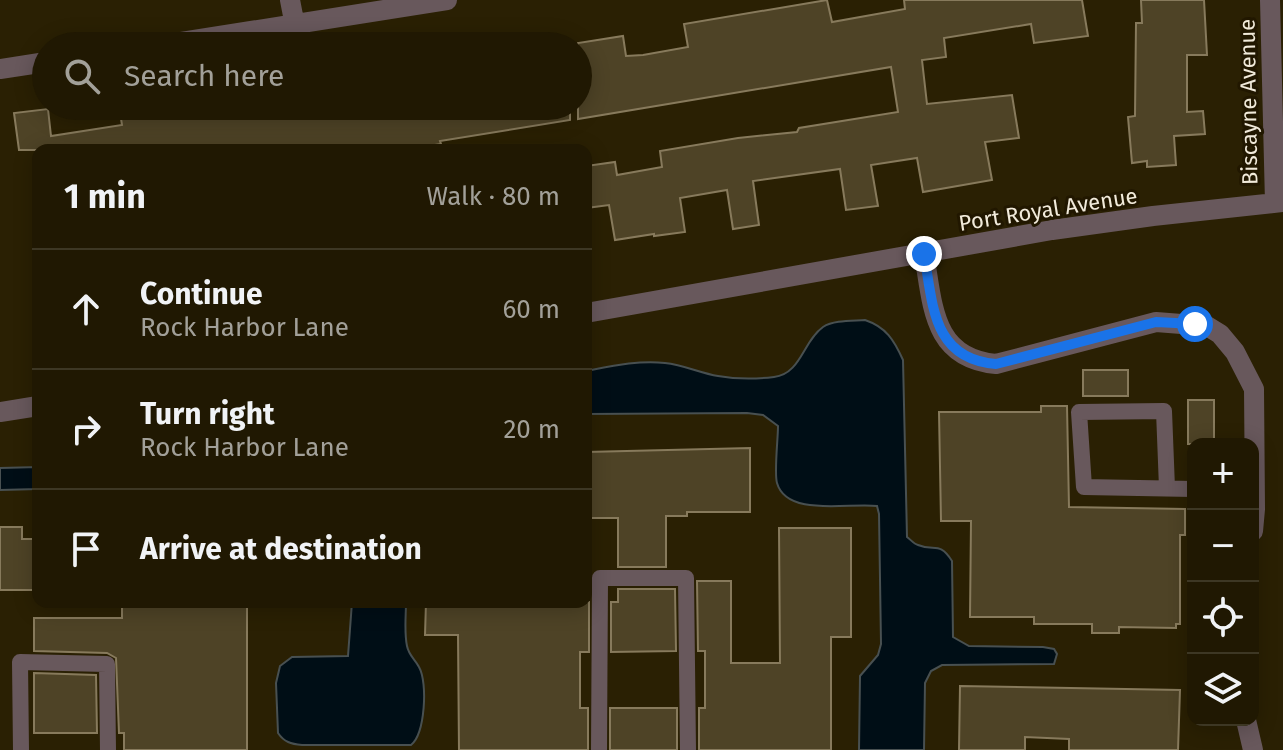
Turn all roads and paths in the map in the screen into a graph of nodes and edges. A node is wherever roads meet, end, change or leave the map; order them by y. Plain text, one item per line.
1 (290, 0) edge
2 (447, 0) edge
3 (1270, 0) edge
4 (295, 26) junction
5 (253, 32) edge
6 (32, 64) edge
7 (0, 69) edge
8 (1279, 203) edge
9 (924, 254) junction
10 (592, 312) edge
11 (32, 407) edge
12 (0, 412) edge
13 (1254, 438) edge
14 (1167, 488) junction
15 (1187, 489) edge
16 (1247, 726) edge
17 (21, 750) edge
18 (108, 750) edge
19 (599, 750) edge
20 (688, 750) edge
21 (1253, 750) edge

1 - 4 street
2 - 4 street
3 - 8 street, Biscayne Avenue
4 - 5 street
6 - 7 street
8 - 9 street, Port Royal Avenue
9 - 10 street, Port Royal Avenue
9 - 13 street
11 - 12 street
14 - 14 lane
14 - 15 lane
16 - 21 street
17 - 18 lane
19 - 20 lane

